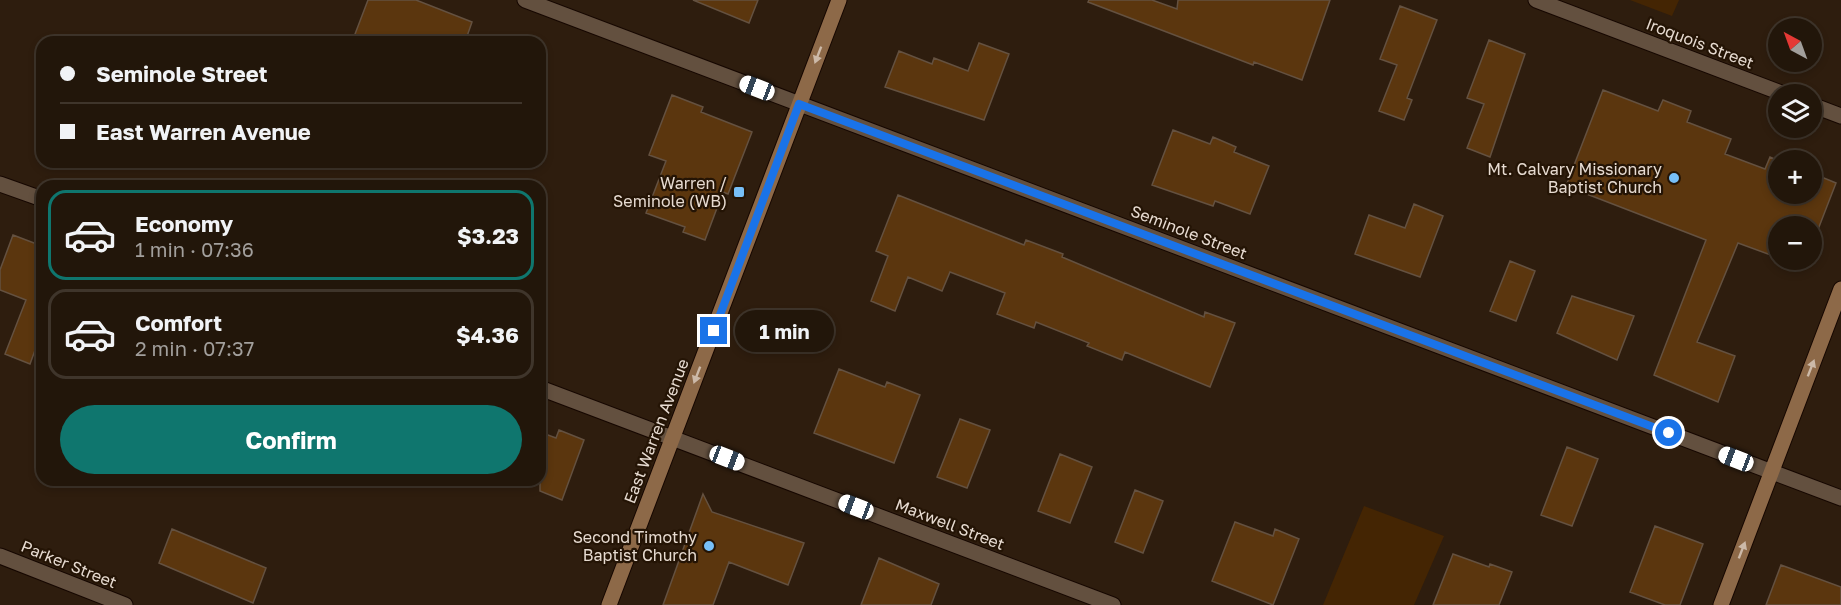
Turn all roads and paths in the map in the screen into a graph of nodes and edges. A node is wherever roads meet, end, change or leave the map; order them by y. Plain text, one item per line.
1 (525, 0) edge
2 (839, 0) edge
3 (1536, 0) edge
4 (1768, 88) edge
5 (799, 104) junction
6 (1822, 109) edge
7 (1841, 116) edge
8 (0, 184) edge
9 (36, 198) edge
10 (1841, 289) edge
11 (546, 390) edge
12 (673, 438) junction
13 (1771, 472) junction
14 (1841, 498) edge
15 (0, 556) edge
16 (125, 605) edge
17 (609, 605) edge
18 (1113, 605) edge
19 (1721, 605) edge

1 - 5 street, Seminole Street
2 -> 5 main road, East Warren Avenue
3 - 4 street, Iroquois Street
5 -> 12 main road, East Warren Avenue
5 - 13 street, Seminole Street
6 - 7 street
8 - 9 street
13 -> 10 main road
11 - 12 street, Maxwell Street
12 - 17 main road, East Warren Avenue
12 - 18 street, Maxwell Street
13 - 14 street, Seminole Street
19 -> 13 main road
15 - 16 street, Parker Street

